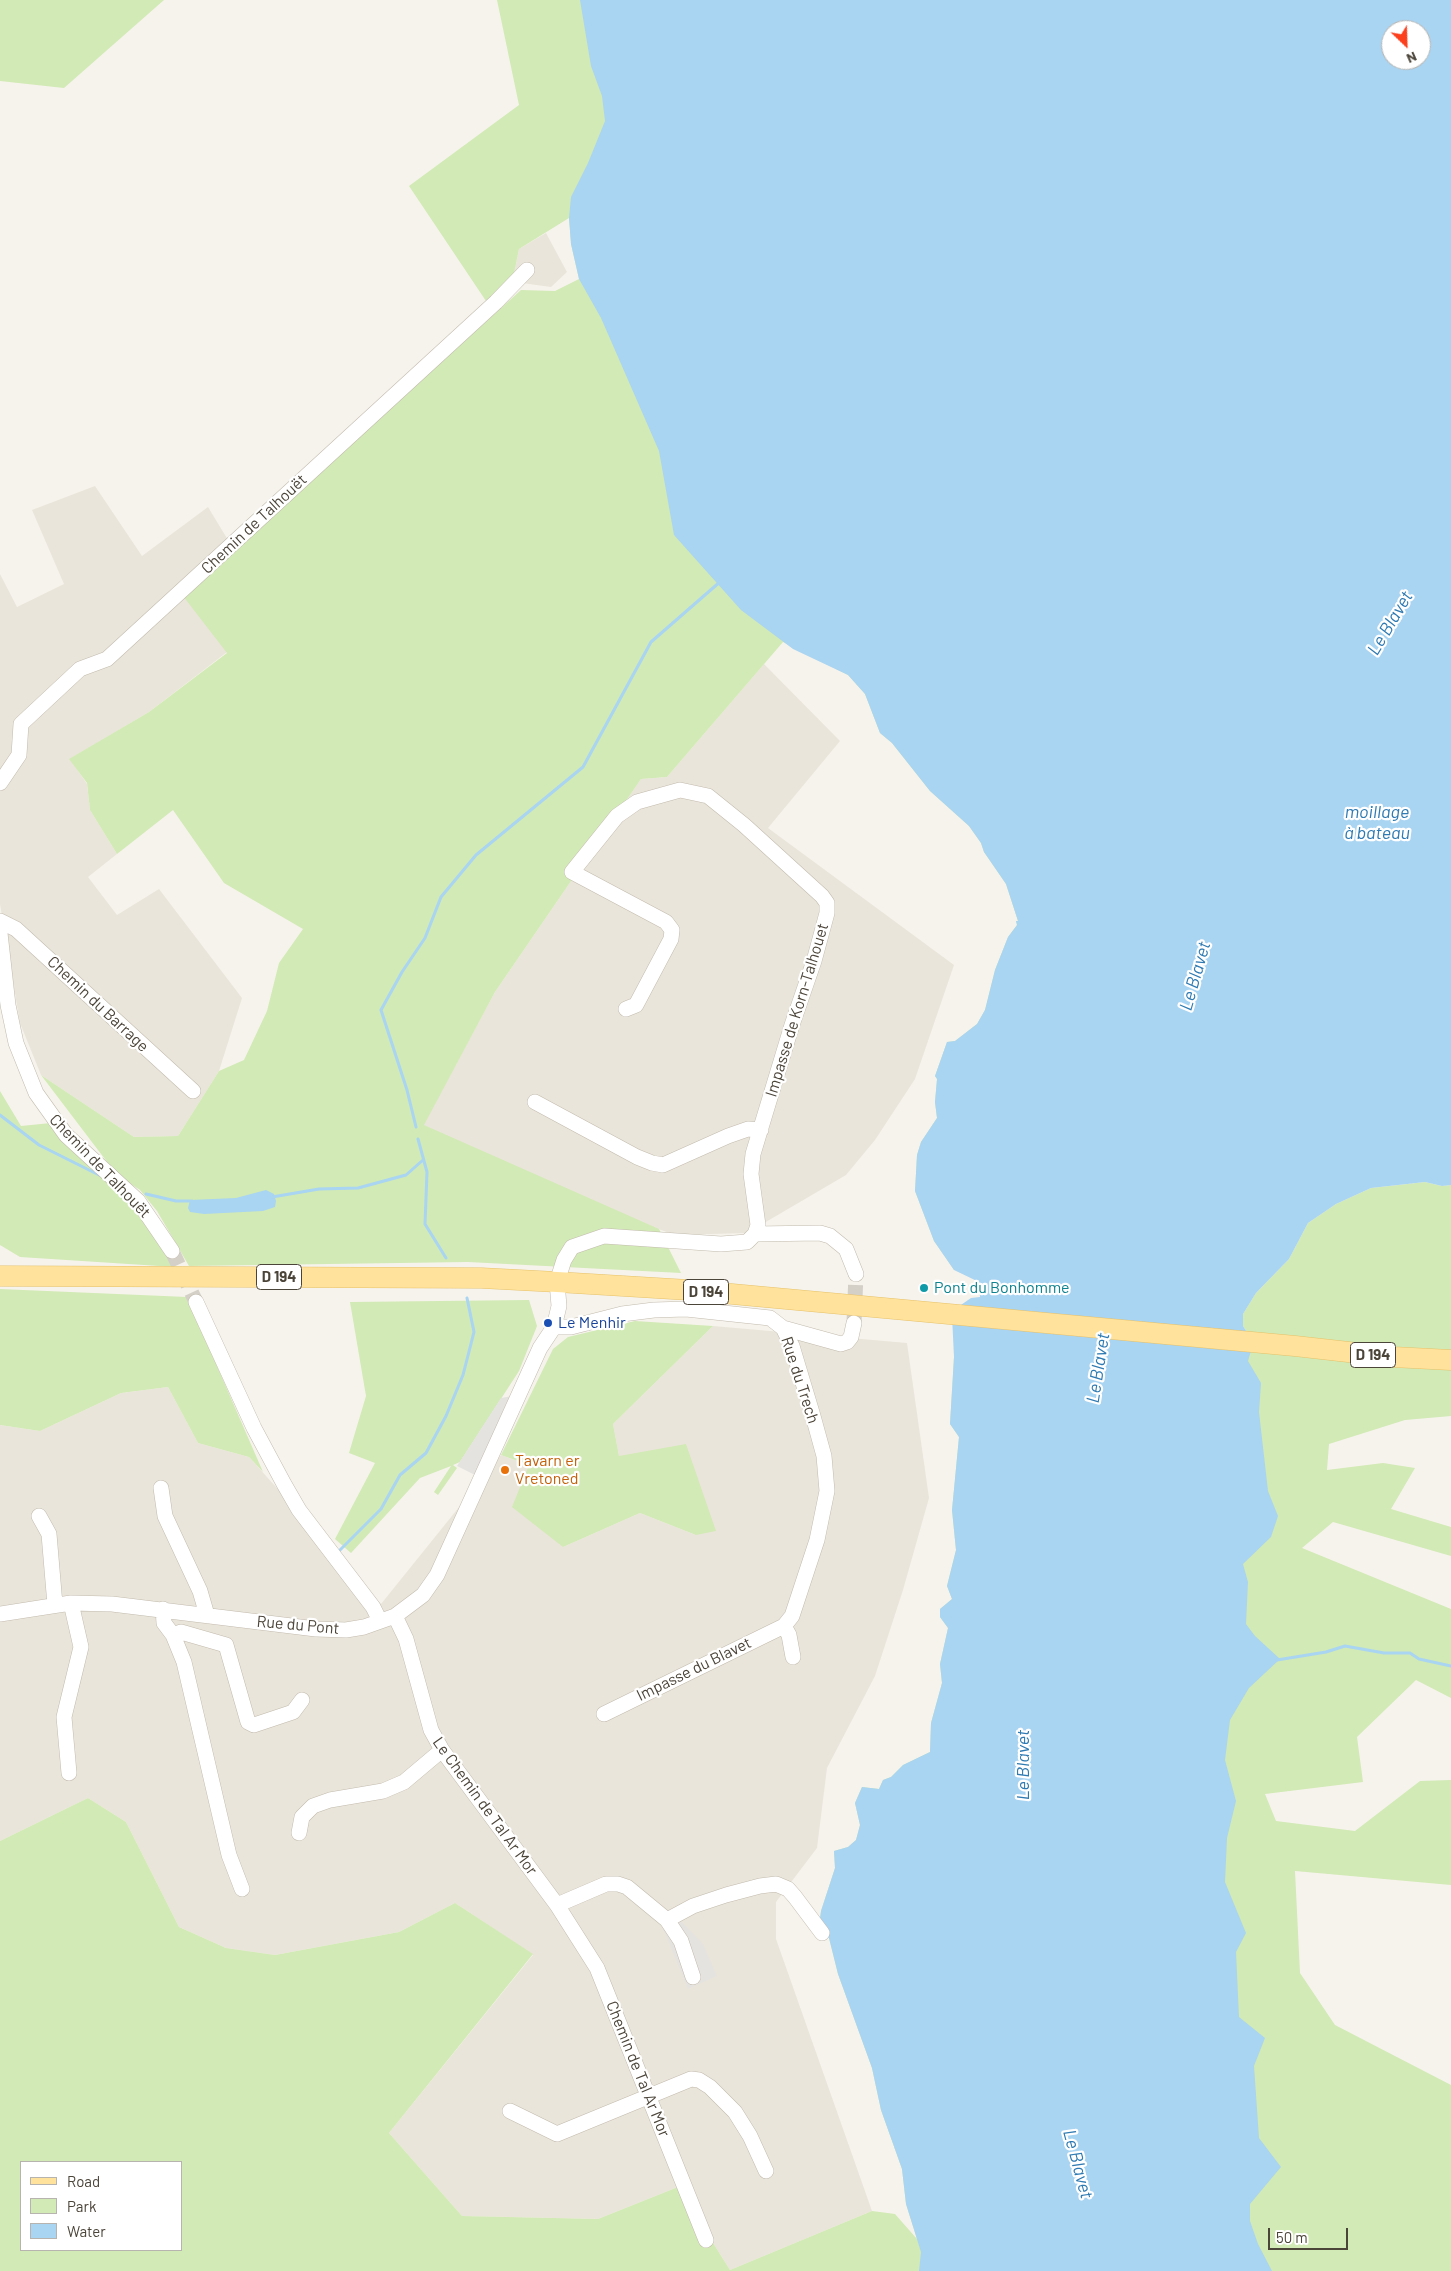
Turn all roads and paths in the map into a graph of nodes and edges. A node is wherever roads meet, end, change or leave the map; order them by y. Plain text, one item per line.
1 (527, 270) dead end
2 (0, 783) edge
3 (0, 921) edge
4 (0, 933) edge
5 (626, 1009) dead end
6 (193, 1092) dead end
7 (535, 1102) dead end
8 (761, 1130) junction
9 (755, 1234) junction
10 (172, 1251) tunnel mouth
11 (856, 1274) tunnel mouth
12 (0, 1276) edge
13 (557, 1282) junction
14 (196, 1302) tunnel mouth
15 (854, 1314) junction
16 (554, 1326) junction
17 (782, 1328) junction
18 (1295, 1346) junction
19 (1451, 1352) edge
20 (1451, 1360) edge
21 (161, 1488) dead end
22 (39, 1516) dead end
23 (72, 1603) junction
24 (55, 1605) junction
25 (163, 1609) junction
26 (0, 1614) edge
27 (207, 1615) junction
28 (395, 1616) junction
29 (380, 1621) junction
30 (784, 1626) junction
31 (173, 1635) junction
32 (793, 1657) dead end
33 (302, 1700) dead end
34 (604, 1714) dead end
35 (442, 1750) junction
36 (69, 1773) dead end
37 (299, 1833) dead end
38 (242, 1889) dead end
39 (557, 1905) junction
40 (667, 1920) junction
41 (822, 1933) dead end
42 (693, 1977) dead end
43 (649, 2095) junction
44 (510, 2111) dead end
45 (766, 2171) dead end
46 (706, 2240) dead end

1 - 2 street, Chemin de Talhouët
3 - 6 street, Chemin du Barrage
4 - 10 street, Chemin de Talhouët
5 - 8 street, Impasse de Korn-Talhouet
7 - 8 street
8 - 9 street, Impasse de Korn-Talhouet
9 - 11 street
9 - 13 street
12 - 13 main road, D 194
13 - 15 main road, D 194
13 - 16 street, Rue du Pont
14 - 29 street
15 - 17 street
15 - 18 main road, D 194
16 - 17 street, Rue du Trech
16 - 28 street, Rue du Pont
17 - 30 street, Rue du Trech
18 - 19 main road, D 194
18 - 20 main road, D 194
21 - 27 street
22 - 24 street
23 - 24 street, Rue du Pont
23 - 25 street, Rue du Pont
23 - 36 street
24 - 26 street, Rue du Pont
25 - 27 street, Rue du Pont
25 - 31 street
27 - 29 street, Rue du Pont
28 - 29 street, Rue du Pont
28 - 35 street, Le Chemin de Tal Ar Mor
30 - 32 street
30 - 34 street, Impasse du Blavet
31 - 33 street
31 - 38 street
35 - 37 street
35 - 39 street, Le Chemin de Tal Ar Mor
39 - 40 street
39 - 43 street, Chemin de Tal Ar Mor
40 - 41 street
40 - 42 street
43 - 44 street
43 - 45 street
43 - 46 street, Chemin de Tal Ar Mor

